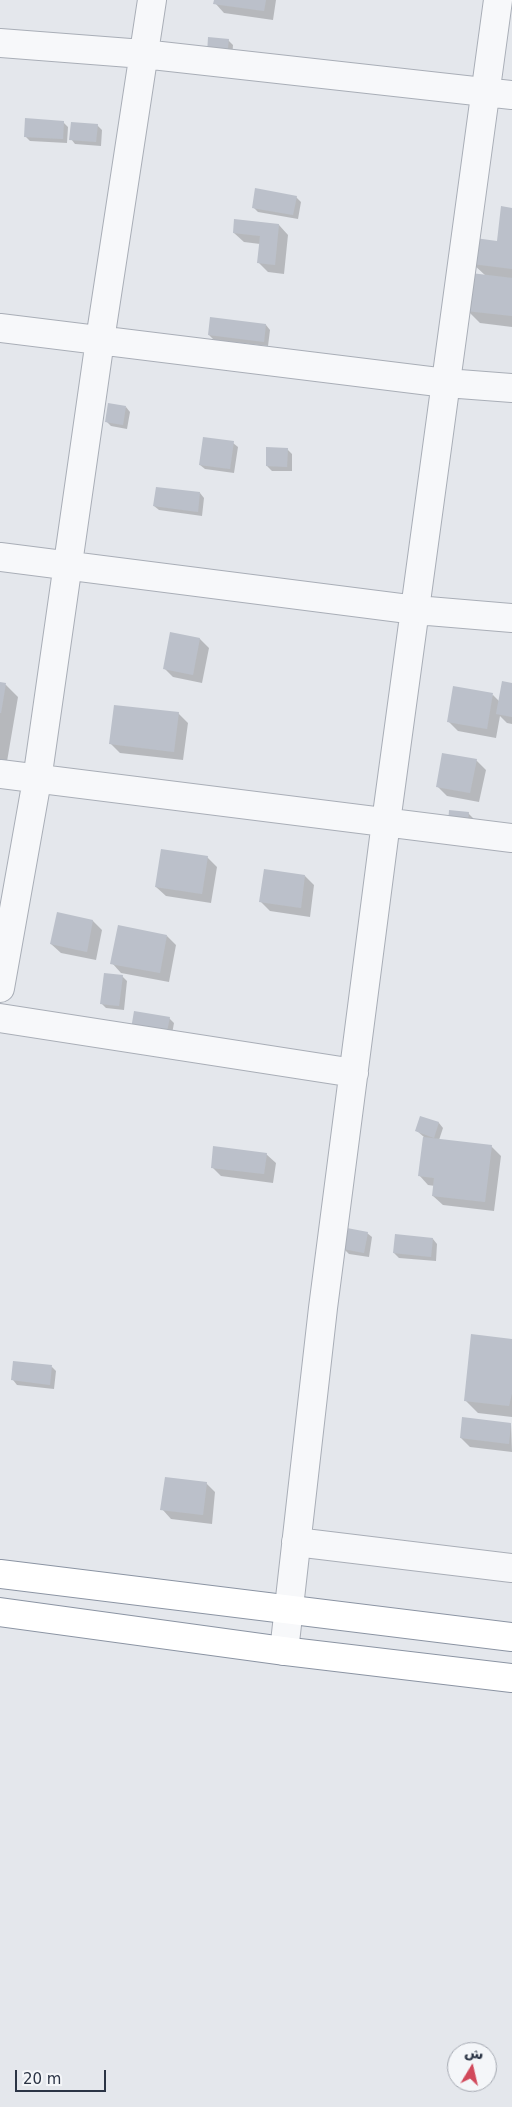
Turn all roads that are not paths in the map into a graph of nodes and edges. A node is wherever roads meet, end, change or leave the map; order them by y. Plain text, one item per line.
1 (152, 0) edge
2 (498, 0) edge
3 (0, 43) edge
4 (143, 54) junction
5 (485, 92) junction
6 (512, 95) edge
7 (0, 328) edge
8 (100, 340) junction
9 (446, 383) junction
10 (512, 388) edge
11 (0, 557) edge
12 (68, 566) junction
13 (416, 610) junction
14 (512, 618) edge
15 (0, 774) edge
16 (37, 780) junction
17 (386, 822) junction
18 (512, 838) edge
19 (0, 988) edge
20 (0, 1018) edge
21 (354, 1073) junction
22 (296, 1542) junction
23 (512, 1568) edge
24 (0, 1574) edge
25 (288, 1610) junction
26 (0, 1612) edge
27 (512, 1637) edge
28 (284, 1651) junction
29 (512, 1678) edge

1 - 4 street
2 - 5 street
3 - 4 street
4 - 5 street
4 - 8 street
5 - 6 street
5 - 9 street
7 - 8 street
8 - 9 street
8 - 12 street
9 - 10 street
9 - 13 street
11 - 12 street
12 - 13 street
12 - 16 street
13 - 14 street
13 - 17 street
15 - 16 street
16 - 17 street
16 - 19 street
17 - 18 street
17 - 21 street
20 - 21 street
21 - 22 street
22 - 23 street
22 - 25 street
24 - 25 highway
25 - 27 highway
25 - 28 street
26 - 28 highway
28 - 29 highway

